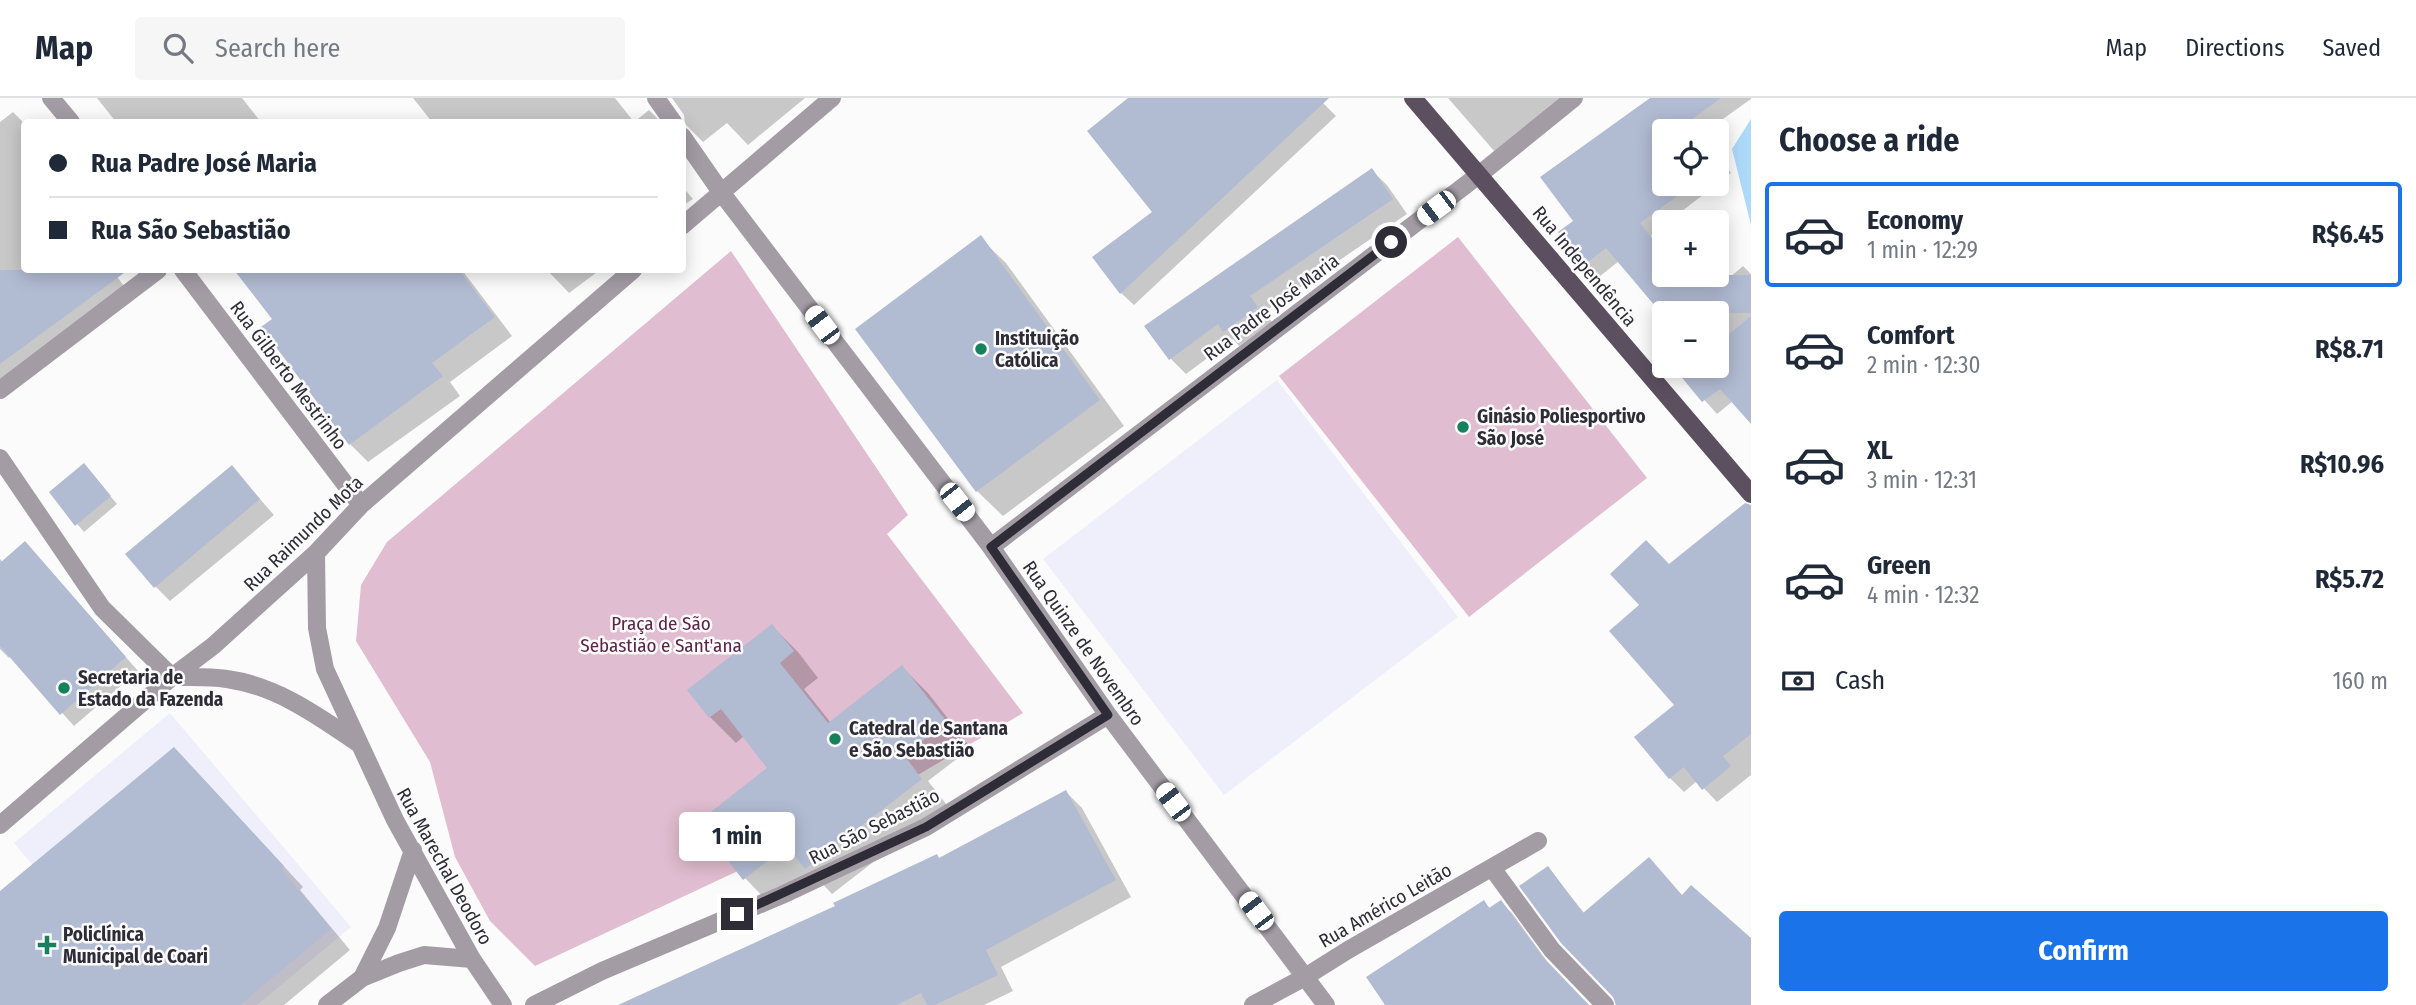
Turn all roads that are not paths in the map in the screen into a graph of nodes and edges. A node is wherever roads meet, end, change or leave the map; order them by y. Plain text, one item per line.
1 (51, 98) edge
2 (656, 98) edge
3 (832, 98) edge
4 (1413, 98) edge
5 (1574, 98) edge
6 (68, 119) edge
7 (671, 119) edge
8 (686, 142) edge
9 (1480, 174) junction
10 (721, 192) junction
11 (686, 223) edge
12 (154, 273) edge
13 (185, 273) edge
14 (630, 273) edge
15 (0, 390) edge
16 (0, 458) edge
17 (1751, 494) edge
18 (361, 505) junction
19 (991, 547) junction
20 (316, 553) junction
21 (172, 677) junction
22 (1108, 715) junction
23 (358, 743) junction
24 (0, 825) edge
25 (1538, 841) dead end
26 (413, 850) junction
27 (1492, 868) junction
28 (472, 959) junction
29 (1305, 977) junction
30 (362, 978) junction
31 (327, 1005) edge
32 (503, 1005) edge
33 (534, 1005) edge
34 (1252, 1005) edge
35 (1326, 1005) edge
36 (1605, 1005) edge

1 - 6 street
2 - 7 street
3 - 10 street
4 - 9 main road, Rua Independência
5 - 9 street, Rua Padre José Maria
8 - 10 street, Rua Quinze de Novembro
9 - 17 main road, Rua Independência
9 - 19 street, Rua Padre José Maria
10 - 11 street
10 - 19 street, Rua Quinze de Novembro
12 - 15 street
13 - 18 street, Rua Gilberto Mestrinho
14 - 18 street, Rua Raimundo Mota
16 - 21 street
18 - 20 street, Rua Raimundo Mota
19 - 22 street, Rua Quinze de Novembro
20 - 21 street, Rua Raimundo Mota
20 - 23 street, Rua Marechal Deodoro
21 - 23 street
21 - 24 street, Rua Raimundo Mota
22 - 29 street, Rua Quinze de Novembro
22 - 33 street, Rua São Sebastião
23 - 26 street, Rua Marechal Deodoro
25 - 27 street, Rua Américo Leitão
26 - 28 street, Rua Marechal Deodoro
26 - 30 street
27 - 29 street, Rua Américo Leitão
27 - 36 street
28 - 30 street
28 - 32 street, Rua Marechal Deodoro
29 - 34 street, Rua Américo Leitão
29 - 35 street, Rua Quinze de Novembro
30 - 31 street

